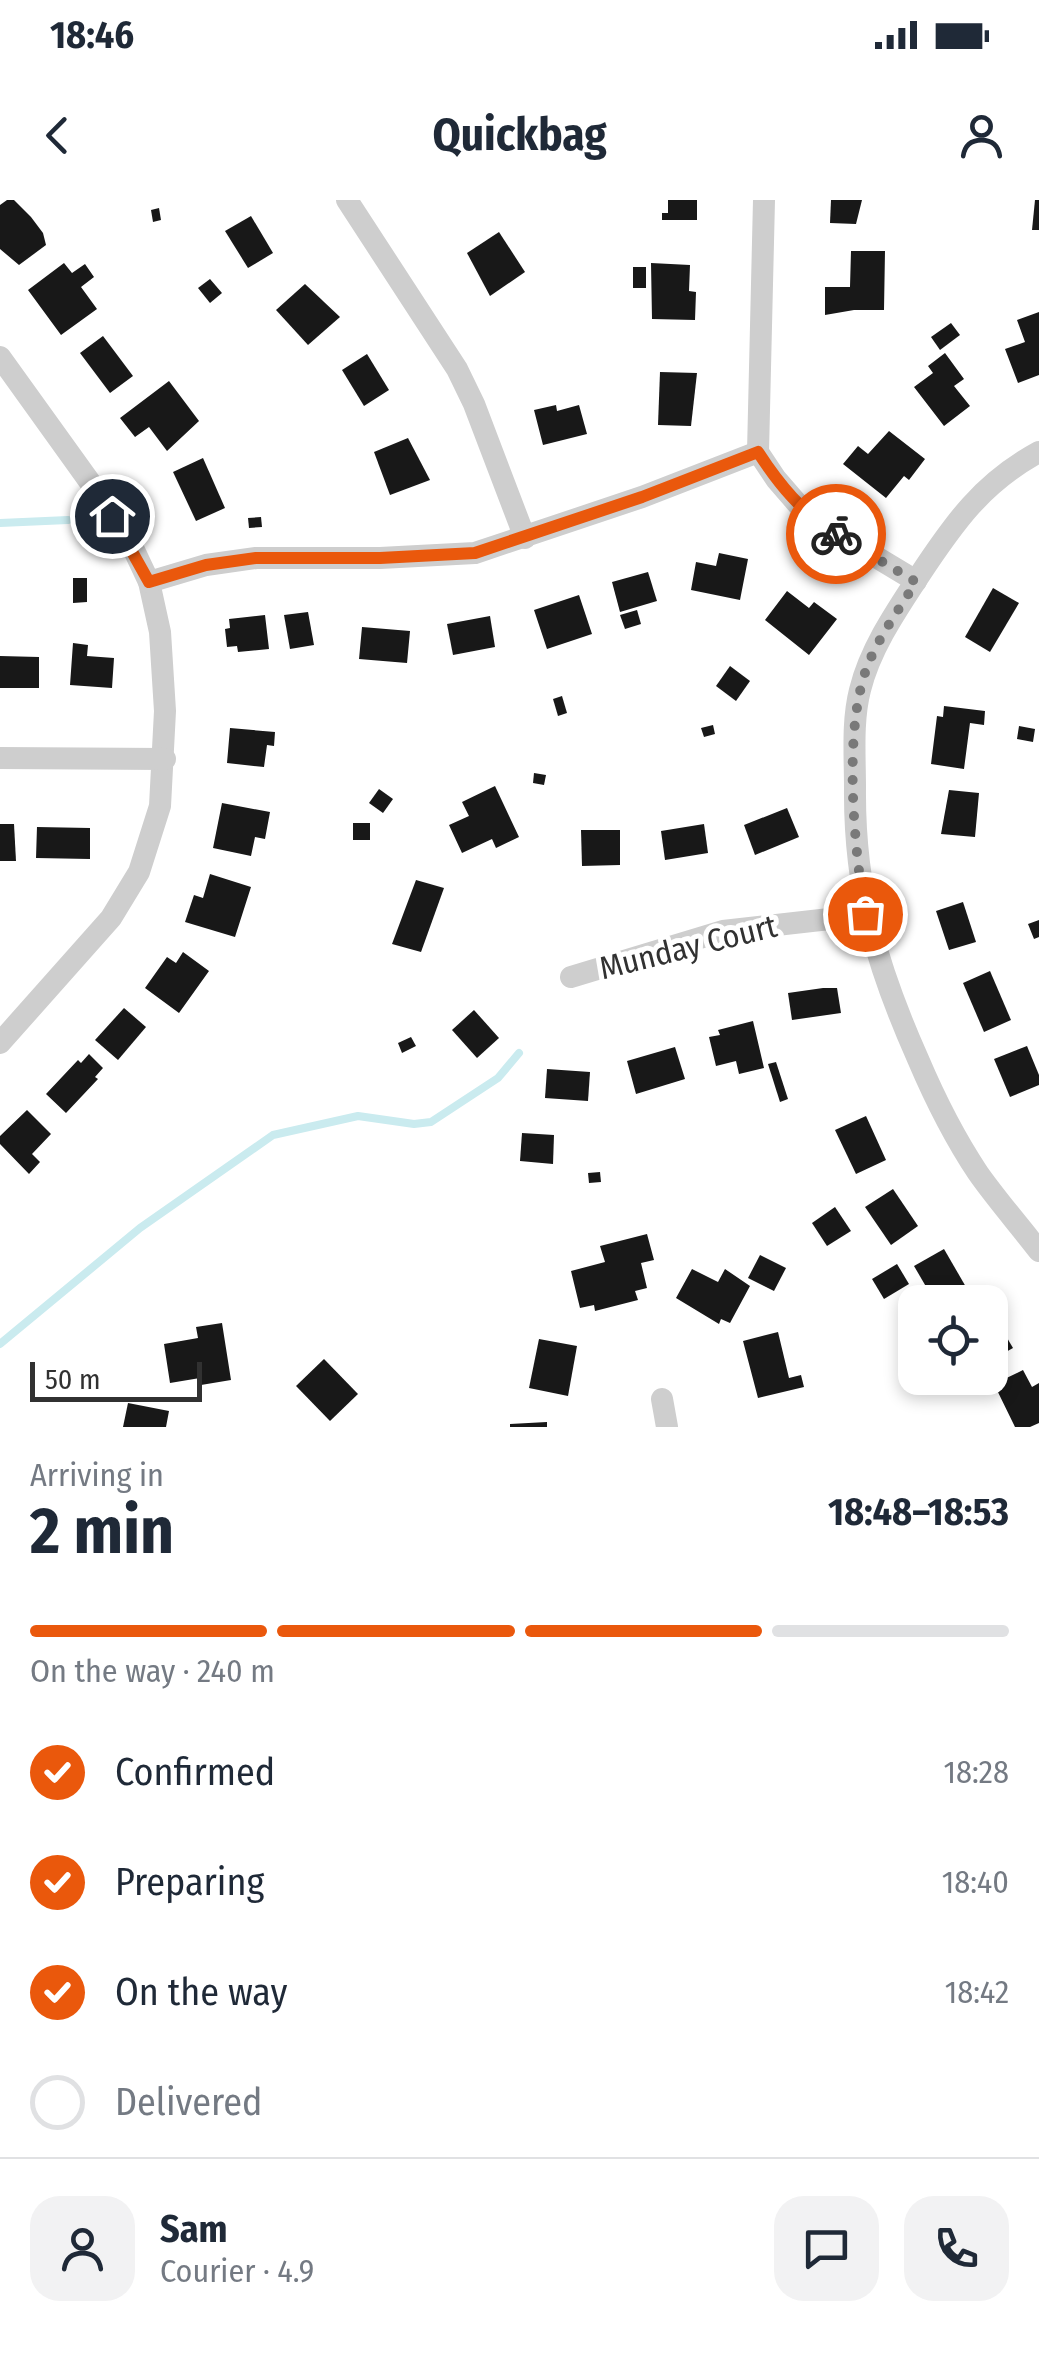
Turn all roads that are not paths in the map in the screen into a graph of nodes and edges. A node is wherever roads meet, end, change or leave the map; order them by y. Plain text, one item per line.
1 (347, 200) edge
2 (764, 200) edge
3 (0, 356) edge
4 (758, 452) junction
5 (1039, 452) edge
6 (525, 538) junction
7 (149, 582) junction
8 (916, 582) junction
9 (0, 758) edge
10 (164, 759) junction
11 (865, 914) junction
12 (572, 977) dead end
13 (0, 1042) edge
14 (1039, 1251) edge
15 (662, 1399) dead end
16 (667, 1427) edge

1 - 6 street
2 - 4 street
3 - 7 street
4 - 6 street
4 - 8 street
5 - 8 street
6 - 7 street
7 - 10 street
8 - 11 street
9 - 10 street
10 - 13 street
11 - 12 street, Munday Court
11 - 14 street
15 - 16 street

